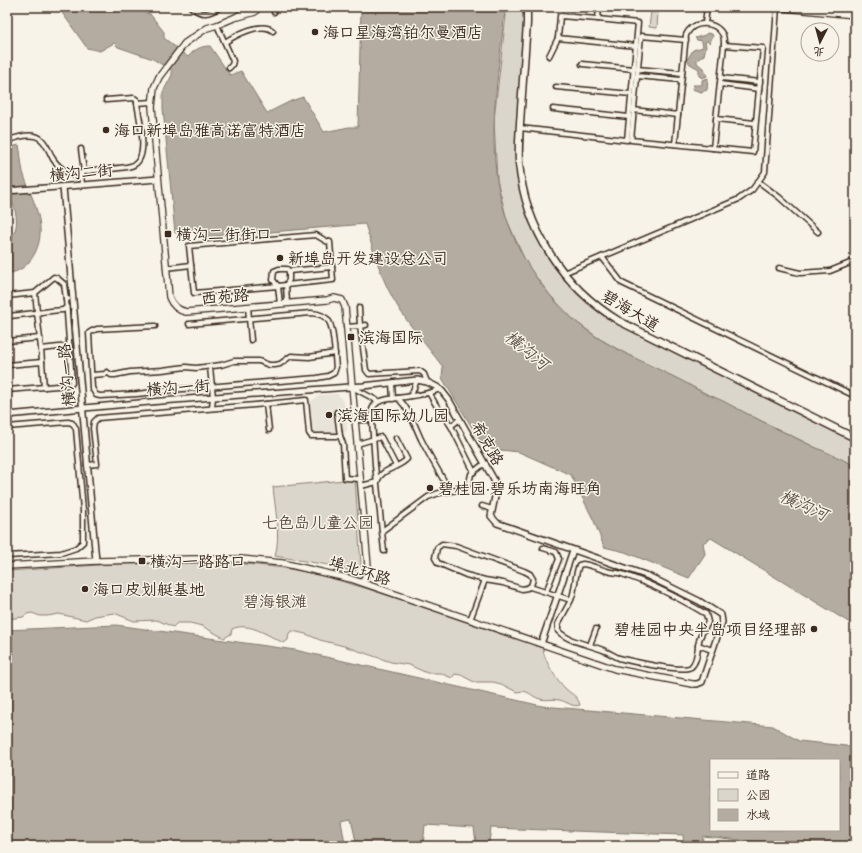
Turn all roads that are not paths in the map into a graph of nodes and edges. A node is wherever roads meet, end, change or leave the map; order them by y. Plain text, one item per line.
1 (192, 7) edge
2 (220, 7) edge
3 (244, 7) edge
4 (258, 7) edge
5 (527, 7) edge
6 (530, 7) edge
7 (600, 7) edge
8 (707, 7) edge
9 (776, 7) edge
10 (826, 7) edge
11 (855, 10) edge
12 (855, 15) edge
13 (236, 18) junction
14 (598, 19) junction
15 (706, 23) junction
16 (217, 25) junction
17 (273, 31) dead end
18 (558, 38) junction
19 (686, 40) junction
20 (225, 42) junction
21 (724, 45) junction
22 (636, 46) junction
23 (549, 56) dead end
24 (582, 64) dead end
25 (229, 68) dead end
26 (636, 69) junction
27 (682, 73) junction
28 (637, 76) junction
29 (721, 78) junction
30 (681, 80) junction
31 (760, 82) junction
32 (720, 84) junction
33 (556, 86) dead end
34 (759, 89) junction
35 (631, 94) junction
36 (106, 100) dead end
37 (152, 102) junction
38 (137, 103) junction
39 (553, 109) dead end
40 (633, 110) junction
41 (678, 115) junction
42 (629, 117) junction
43 (716, 119) junction
44 (756, 123) junction
45 (521, 128) junction
46 (629, 140) junction
47 (7, 141) edge
48 (675, 144) junction
49 (713, 148) junction
50 (81, 149) dead end
51 (84, 172) junction
52 (81, 178) junction
53 (158, 179) junction
54 (759, 182) junction
55 (82, 185) junction
56 (63, 187) junction
57 (7, 193) edge
58 (818, 232) dead end
59 (602, 257) junction
60 (855, 261) edge
61 (191, 265) junction
62 (332, 267) junction
63 (166, 268) junction
64 (780, 268) dead end
65 (289, 271) junction
66 (566, 272) junction
67 (286, 285) junction
68 (278, 286) junction
69 (35, 293) junction
70 (7, 296) edge
71 (73, 298) junction
72 (66, 299) junction
73 (287, 303) junction
74 (280, 304) junction
75 (248, 307) junction
76 (66, 308) junction
77 (359, 308) dead end
78 (38, 312) junction
79 (7, 316) edge
80 (249, 318) junction
81 (189, 324) dead end
82 (366, 325) dead end
83 (155, 326) dead end
84 (360, 326) junction
85 (346, 327) junction
86 (40, 338) junction
87 (251, 340) dead end
88 (7, 341) edge
89 (68, 346) junction
90 (41, 348) junction
91 (335, 353) junction
92 (42, 362) junction
93 (7, 365) edge
94 (210, 367) junction
95 (92, 375) junction
96 (417, 380) junction
97 (427, 382) junction
98 (392, 383) junction
99 (352, 386) junction
100 (44, 387) junction
101 (212, 387) junction
102 (440, 389) junction
103 (7, 390) edge
104 (429, 393) junction
105 (411, 396) junction
106 (855, 396) edge
107 (213, 397) junction
108 (396, 399) junction
109 (378, 401) junction
110 (266, 404) junction
111 (82, 408) junction
112 (212, 408) junction
113 (338, 412) dead end
114 (7, 415) edge
115 (460, 419) junction
116 (355, 420) junction
117 (372, 420) junction
118 (451, 426) junction
119 (7, 427) edge
120 (269, 430) dead end
121 (340, 436) junction
122 (855, 437) edge
123 (396, 438) dead end
124 (373, 439) junction
125 (357, 444) junction
126 (86, 452) junction
127 (78, 453) junction
128 (486, 464) junction
129 (87, 465) junction
130 (396, 466) junction
131 (474, 472) junction
132 (360, 479) junction
133 (377, 482) junction
134 (361, 486) junction
135 (450, 491) junction
136 (482, 506) dead end
137 (492, 509) junction
138 (382, 531) junction
139 (544, 548) dead end
140 (572, 550) junction
141 (384, 551) dead end
142 (7, 556) edge
143 (96, 561) junction
144 (7, 566) edge
145 (485, 580) junction
146 (363, 582) junction
147 (530, 587) junction
148 (549, 595) junction
149 (557, 596) junction
150 (571, 600) junction
151 (470, 620) junction
152 (596, 629) dead end
153 (541, 644) junction
154 (590, 645) junction
155 (698, 645) junction
156 (712, 650) junction
157 (692, 684) joint

1 - 2 street
3 - 13 main road
4 - 13 main road, 西苑路
5 - 45 main road, 碧海大道
6 - 45 main road, 碧海大道
7 - 14 street
8 - 15 street
9 - 12 main road
9 - 54 street
10 - 11 main road
13 - 16 main road, 西苑路
14 - 18 street
14 - 22 street
15 - 19 street
15 - 21 street
16 - 20 street
16 - 37 main road, 西苑路
17 - 20 street
18 - 22 street
18 - 23 street
19 - 26 street
19 - 27 street
20 - 25 street
21 - 29 street
21 - 31 street
22 - 26 street
24 - 26 street
26 - 27 street
26 - 28 street
26 - 35 street
27 - 30 street
28 - 30 street
28 - 40 street
29 - 31 street
29 - 32 street
30 - 41 street
31 - 34 street
32 - 34 street
32 - 43 street
33 - 35 street
34 - 44 street
35 - 42 street
36 - 38 street
37 - 38 street
37 - 53 main road, 西苑路
38 - 51 street
39 - 42 street
40 - 41 street
40 - 46 street
41 - 48 street
42 - 46 street
43 - 44 street
43 - 49 street
44 - 49 street
45 - 46 street
45 - 66 main road, 碧海大道
45 - 122 main road, 碧海大道
46 - 48 street
47 - 52 street
48 - 49 street
50 - 51 street
51 - 52 street
52 - 55 street
53 - 55 street, 横沟二街
53 - 63 main road, 西苑路
54 - 58 street
54 - 59 street
55 - 56 street, 横沟二街
56 - 57 street, 横沟二街
56 - 71 street, 横沟一路
59 - 66 street
59 - 106 street
60 - 64 street
61 - 62 street
61 - 63 street
61 - 68 street
62 - 65 street
62 - 67 street
63 - 75 main road, 西苑路
65 - 67 street
65 - 68 street
66 - 122 main road, 碧海大道
67 - 68 street
67 - 73 street
68 - 74 street
69 - 70 street
69 - 72 street
69 - 78 street
71 - 72 street
71 - 111 street, 横沟一路
72 - 76 street
73 - 74 main road, 西苑路
73 - 85 main road, 西苑路
74 - 75 main road, 西苑路
75 - 80 street
76 - 78 street
76 - 89 street
77 - 84 street
78 - 79 street
78 - 86 street
80 - 81 street
80 - 87 street
80 - 91 street
82 - 84 street
83 - 95 street
84 - 85 street
84 - 97 street
85 - 99 main road, 西苑路
86 - 88 street
86 - 90 street
89 - 90 street
89 - 100 street
90 - 92 street
91 - 94 street
91 - 101 street
92 - 93 street
92 - 100 street
94 - 95 street
94 - 101 street
95 - 101 street
96 - 97 street, 希克路
96 - 98 street, 希克路
96 - 105 street
97 - 102 street, 希克路
98 - 99 street, 希克路
98 - 108 street
99 - 107 street, 横沟一街
99 - 109 street
99 - 116 main road, 西苑路
100 - 103 street
101 - 107 street
102 - 104 street
102 - 115 street, 希克路
104 - 105 street
104 - 118 street
105 - 108 street
107 - 111 street, 横沟一街
107 - 112 street
108 - 109 street
108 - 135 street
109 - 117 street
110 - 112 street
110 - 120 street
110 - 121 street
111 - 114 street, 横沟一街
111 - 126 street, 横沟一路
112 - 129 street
113 - 121 street
115 - 118 street
115 - 128 street, 希克路
116 - 117 street
116 - 125 main road, 西苑路
117 - 124 street
118 - 131 street
119 - 127 street
121 - 132 street
123 - 130 street
124 - 125 street
124 - 130 street
124 - 133 street
125 - 132 main road, 西苑路
126 - 127 street
126 - 129 street, 横沟一路
127 - 142 street
128 - 131 street
128 - 137 street, 希克路
129 - 143 street, 横沟一路
130 - 133 street
131 - 135 street
132 - 134 main road, 西苑路
133 - 134 street
133 - 138 street
134 - 146 main road, 西苑路
135 - 138 street
136 - 137 street
137 - 140 street
138 - 141 street
139 - 148 street
140 - 149 street
140 - 156 street
143 - 144 main road, 埠北环路
143 - 146 main road, 埠北环路
145 - 147 street
145 - 147 street
145 - 151 street
146 - 151 main road, 埠北环路
147 - 148 street
148 - 149 street
149 - 150 street
149 - 153 street
150 - 154 street
150 - 155 street
151 - 153 main road, 埠北环路
152 - 154 street
153 - 157 main road, 埠北环路
154 - 155 street
155 - 156 street
156 - 157 street

